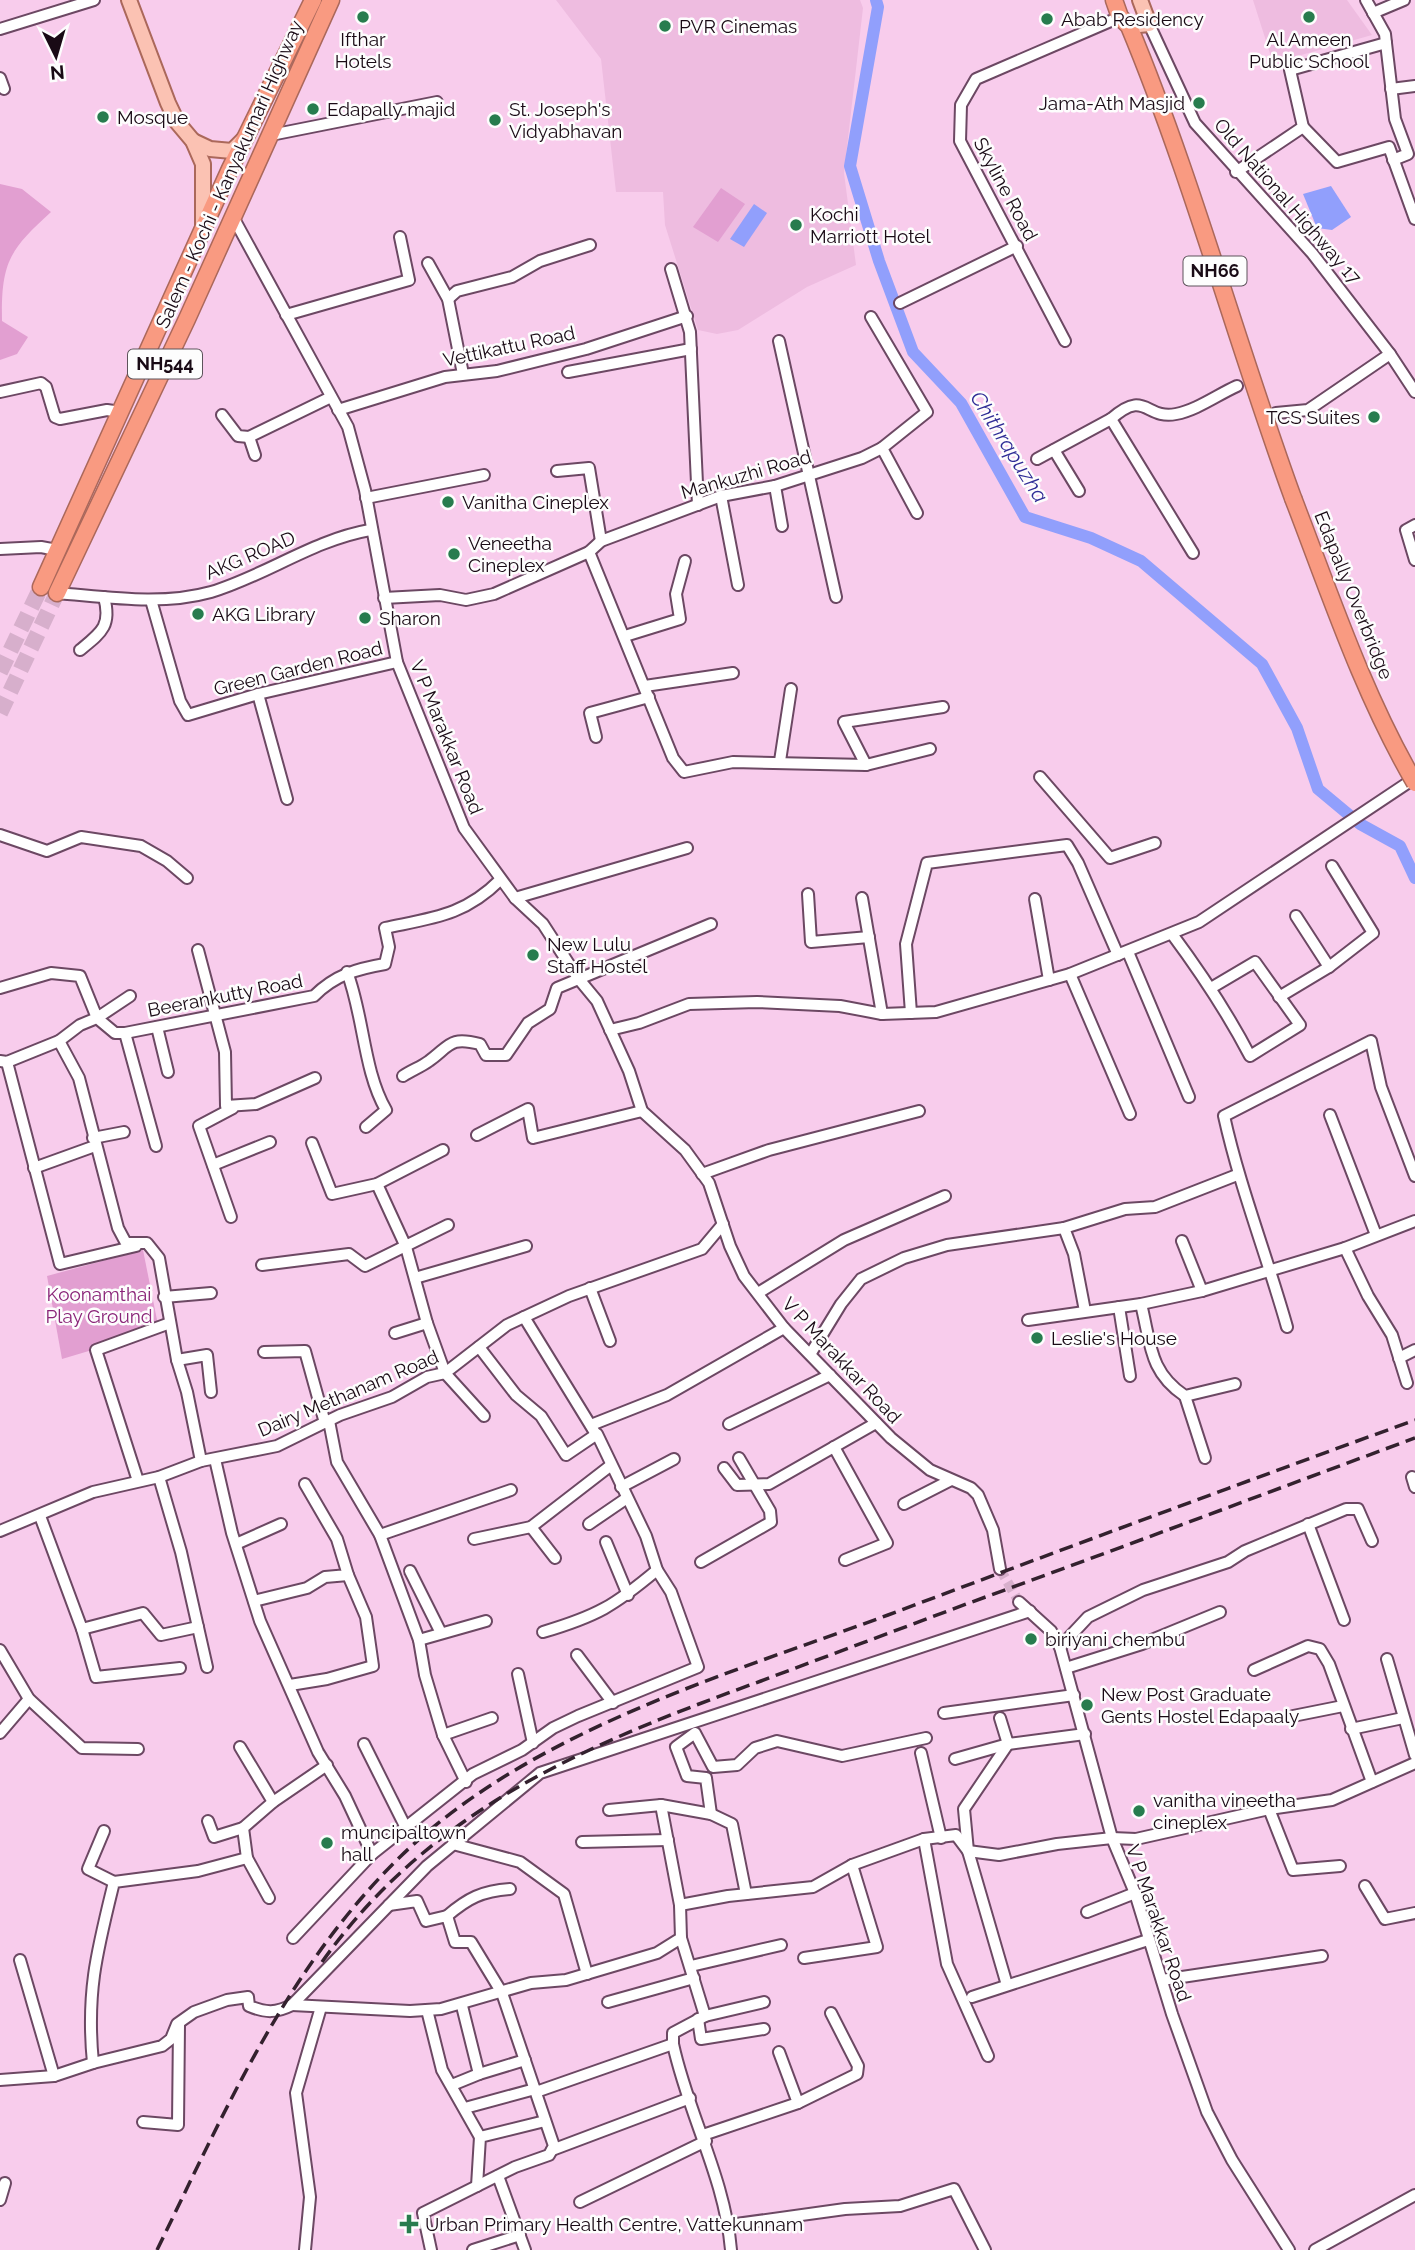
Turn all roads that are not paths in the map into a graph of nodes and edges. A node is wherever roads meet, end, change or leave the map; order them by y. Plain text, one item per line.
1 (94, 0) edge
2 (129, 0) edge
3 (313, 0) edge
4 (331, 0) edge
5 (1114, 0) edge
6 (1125, 0) edge
7 (1140, 0) edge
8 (1366, 0) edge
9 (1404, 0) edge
10 (1374, 13) junction
11 (1125, 21) junction
12 (1149, 24) junction
13 (0, 29) edge
14 (1386, 43) junction
15 (1415, 86) edge
16 (1391, 89) junction
17 (437, 102) dead end
18 (1303, 127) junction
19 (271, 135) junction
20 (244, 139) junction
21 (193, 141) junction
22 (1393, 160) junction
23 (1236, 172) junction
24 (233, 217) junction
25 (1415, 219) edge
26 (400, 237) dead end
27 (590, 245) dead end
28 (1017, 246) junction
29 (196, 248) junction
30 (428, 263) dead end
31 (671, 270) dead end
32 (448, 299) junction
33 (900, 303) dead end
34 (286, 315) junction
35 (687, 316) junction
36 (871, 317) dead end
37 (779, 341) dead end
38 (1065, 341) dead end
39 (691, 349) junction
40 (1390, 354) junction
41 (1415, 366) edge
42 (568, 372) dead end
43 (1403, 372) junction
44 (463, 374) junction
45 (1237, 386) dead end
46 (0, 392) edge
47 (1415, 392) edge
48 (331, 397) junction
49 (338, 410) junction
50 (121, 412) junction
51 (1276, 413) dead end
52 (222, 415) dead end
53 (1111, 419) junction
54 (249, 437) junction
55 (882, 448) junction
56 (1054, 450) junction
57 (256, 455) dead end
58 (1037, 459) dead end
59 (557, 471) dead end
60 (484, 475) dead end
61 (808, 475) junction
62 (775, 486) junction
63 (1079, 491) dead end
64 (721, 496) junction
65 (366, 498) junction
66 (698, 505) junction
67 (917, 513) dead end
68 (1415, 525) edge
69 (782, 526) dead end
70 (370, 530) junction
71 (601, 541) junction
72 (0, 549) edge
73 (57, 550) junction
74 (589, 552) junction
75 (1193, 553) dead end
76 (1415, 560) edge
77 (685, 561) dead end
78 (738, 585) dead end
79 (41, 587) tunnel mouth
80 (57, 593) joint
81 (104, 597) junction
82 (836, 597) dead end
83 (384, 598) junction
84 (152, 600) junction
85 (625, 636) junction
86 (80, 650) dead end
87 (397, 662) junction
88 (733, 673) dead end
89 (645, 685) junction
90 (791, 689) dead end
91 (258, 694) junction
92 (649, 698) junction
93 (943, 707) dead end
94 (596, 737) dead end
95 (930, 749) dead end
96 (780, 761) junction
97 (866, 765) junction
98 (1040, 777) dead end
99 (1410, 782) edge
100 (287, 799) dead end
101 (0, 835) edge
102 (1154, 844) dead end
103 (687, 848) dead end
104 (1332, 866) dead end
105 (187, 878) dead end
106 (500, 880) junction
107 (808, 894) dead end
108 (514, 898) junction
109 (862, 898) dead end
110 (1035, 899) dead end
111 (1296, 916) dead end
112 (710, 924) dead end
113 (1172, 933) junction
114 (869, 937) junction
115 (198, 950) dead end
116 (1123, 953) junction
117 (1329, 967) junction
118 (347, 972) junction
119 (1070, 974) junction
120 (578, 978) junction
121 (1049, 980) junction
122 (0, 988) edge
123 (1211, 988) junction
124 (130, 996) dead end
125 (1279, 997) junction
126 (911, 1013) junction
127 (217, 1014) junction
128 (882, 1014) junction
129 (97, 1018) junction
130 (157, 1027) junction
131 (610, 1030) junction
132 (125, 1033) junction
133 (58, 1041) junction
134 (3, 1061) edge
135 (168, 1072) dead end
136 (403, 1076) dead end
137 (315, 1078) dead end
138 (1189, 1097) dead end
139 (233, 1108) junction
140 (642, 1111) junction
141 (919, 1111) dead end
142 (1130, 1114) dead end
143 (1330, 1115) dead end
144 (366, 1127) dead end
145 (124, 1132) dead end
146 (477, 1135) dead end
147 (94, 1142) junction
148 (270, 1142) dead end
149 (312, 1143) dead end
150 (156, 1146) dead end
151 (443, 1150) dead end
152 (213, 1165) junction
153 (34, 1168) junction
154 (702, 1174) junction
155 (1237, 1175) junction
156 (1415, 1177) edge
157 (377, 1184) junction
158 (945, 1196) dead end
159 (231, 1217) dead end
160 (1415, 1221) edge
161 (723, 1224) junction
162 (448, 1225) dead end
163 (1064, 1228) junction
164 (1376, 1235) junction
165 (1182, 1241) dead end
166 (147, 1243) junction
167 (526, 1246) dead end
168 (406, 1247) junction
169 (1345, 1248) junction
170 (262, 1265) dead end
171 (1271, 1268) junction
172 (415, 1278) junction
173 (590, 1288) junction
174 (1202, 1291) junction
175 (211, 1293) dead end
176 (758, 1293) junction
177 (164, 1297) junction
178 (1141, 1304) junction
179 (1119, 1307) junction
180 (1085, 1311) junction
181 (524, 1317) junction
182 (1028, 1320) dead end
183 (427, 1323) junction
184 (170, 1324) junction
185 (1287, 1327) dead end
186 (784, 1328) junction
187 (395, 1333) dead end
188 (610, 1341) dead end
189 (479, 1347) junction
190 (1415, 1350) edge
191 (264, 1352) dead end
192 (811, 1353) junction
193 (1399, 1357) junction
194 (177, 1360) junction
195 (445, 1373) junction
196 (830, 1376) junction
197 (1130, 1376) dead end
198 (1407, 1383) dead end
199 (1235, 1384) dead end
200 (211, 1392) dead end
201 (1185, 1396) junction
202 (484, 1416) dead end
203 (327, 1422) junction
204 (876, 1423) junction
205 (729, 1424) dead end
206 (594, 1430) junction
207 (834, 1447) junction
208 (739, 1458) dead end
209 (1205, 1458) dead end
210 (215, 1459) junction
211 (674, 1459) dead end
212 (201, 1461) junction
213 (610, 1466) junction
214 (724, 1468) dead end
215 (159, 1477) junction
216 (951, 1480) junction
217 (138, 1482) junction
218 (305, 1484) dead end
219 (756, 1486) junction
220 (511, 1490) dead end
221 (624, 1492) junction
222 (904, 1504) dead end
223 (40, 1516) junction
224 (281, 1524) dead end
225 (589, 1524) dead end
226 (1308, 1524) junction
227 (531, 1527) junction
228 (0, 1531) edge
229 (380, 1535) junction
230 (474, 1539) dead end
231 (1372, 1541) dead end
232 (606, 1542) dead end
233 (236, 1544) junction
234 (555, 1558) dead end
235 (845, 1560) dead end
236 (701, 1562) dead end
237 (1000, 1569) tunnel mouth
238 (657, 1570) junction
239 (410, 1571) dead end
240 (348, 1575) junction
241 (628, 1595) junction
242 (254, 1601) junction
243 (1019, 1602) tunnel mouth
244 (1030, 1611) junction
245 (1220, 1612) dead end
246 (1345, 1620) dead end
247 (486, 1621) dead end
248 (198, 1627) junction
249 (82, 1629) junction
250 (543, 1632) dead end
251 (441, 1633) junction
252 (419, 1640) junction
253 (1060, 1647) junction
254 (0, 1650) edge
255 (577, 1655) dead end
256 (1387, 1659) dead end
257 (207, 1667) dead end
258 (180, 1668) dead end
259 (1066, 1668) junction
260 (1254, 1670) dead end
261 (518, 1674) dead end
262 (290, 1685) junction
263 (1074, 1695) junction
264 (29, 1699) junction
265 (612, 1703) junction
266 (1343, 1706) junction
267 (944, 1713) dead end
268 (1293, 1716) dead end
269 (492, 1718) dead end
270 (1000, 1718) dead end
271 (1404, 1718) junction
272 (1352, 1729) junction
273 (0, 1733) edge
274 (1085, 1734) junction
275 (443, 1735) junction
276 (926, 1738) dead end
277 (533, 1743) junction
278 (364, 1744) dead end
279 (1008, 1744) junction
280 (240, 1746) dead end
281 (138, 1749) dead end
282 (920, 1753) dead end
283 (1415, 1755) edge
284 (955, 1759) dead end
285 (1415, 1763) edge
286 (327, 1765) junction
287 (466, 1782) junction
288 (1372, 1782) junction
289 (272, 1802) junction
290 (661, 1805) junction
291 (1269, 1809) junction
292 (609, 1810) dead end
293 (710, 1814) junction
294 (208, 1821) dead end
295 (405, 1826) junction
296 (243, 1828) junction
297 (104, 1831) dead end
298 (941, 1838) junction
299 (1112, 1838) junction
300 (924, 1839) junction
301 (668, 1840) junction
302 (582, 1842) dead end
303 (453, 1844) junction
304 (968, 1851) junction
305 (372, 1854) junction
306 (247, 1858) junction
307 (852, 1865) junction
308 (1339, 1866) dead end
309 (114, 1882) junction
310 (1365, 1886) dead end
311 (509, 1889) dead end
312 (1135, 1893) junction
313 (746, 1894) junction
314 (269, 1898) dead end
315 (389, 1905) junction
316 (680, 1905) junction
317 (1087, 1912) dead end
318 (1415, 1913) edge
319 (447, 1916) junction
320 (293, 1938) dead end
321 (681, 1938) junction
322 (1149, 1940) junction
323 (781, 1945) dead end
324 (1322, 1956) dead end
325 (804, 1958) dead end
326 (20, 1960) dead end
327 (691, 1966) junction
328 (587, 1974) junction
329 (694, 1978) junction
330 (1162, 1980) junction
331 (1007, 1985) junction
332 (502, 1993) junction
333 (972, 1997) dead end
334 (608, 2002) dead end
335 (764, 2002) dead end
336 (292, 2005) junction
337 (462, 2006) junction
338 (321, 2007) junction
339 (427, 2010) junction
340 (831, 2013) dead end
341 (701, 2018) junction
342 (180, 2022) junction
343 (764, 2029) dead end
344 (673, 2044) junction
345 (779, 2052) dead end
346 (988, 2056) dead end
347 (525, 2060) junction
348 (93, 2063) junction
349 (479, 2074) junction
350 (54, 2076) junction
351 (0, 2080) edge
352 (452, 2085) junction
353 (535, 2091) junction
354 (690, 2098) junction
355 (798, 2103) junction
356 (465, 2108) junction
357 (545, 2121) junction
358 (143, 2122) dead end
359 (480, 2137) junction
360 (704, 2138) junction
361 (552, 2150) junction
362 (498, 2176) junction
363 (5, 2183) dead end
364 (478, 2186) junction
365 (1415, 2195) edge
366 (0, 2200) edge
367 (580, 2202) dead end
368 (729, 2225) junction
369 (520, 2235) junction
370 (305, 2250) edge
371 (431, 2250) edge
372 (473, 2250) edge
373 (525, 2250) edge
374 (731, 2250) edge
375 (985, 2250) edge
376 (1289, 2250) edge
377 (1315, 2250) edge

1 - 13 street
2 - 21 main road
3 - 20 highway, Salem - Kochi - Kanyakumari Highway / NH544
4 - 19 highway, Salem - Kochi - Kanyakumari Highway / NH544
5 - 11 highway, NH66
6 - 11 highway, NH66
7 - 12 main road, Old National Highway 17
8 - 10 street
9 - 10 street
10 - 14 street
11 - 12 main road
11 - 28 street, Skyline Road
11 - 99 highway, Edapally Overbridge / NH66, bridge
12 - 23 street, Old National Highway 17
14 - 16 street
14 - 18 street
15 - 16 street
16 - 22 street
17 - 19 street
18 - 22 street
18 - 23 street
19 - 24 highway, Salem - Kochi - Kanyakumari Highway / NH544
20 - 21 main road
20 - 29 highway, Salem - Kochi - Kanyakumari Highway / NH544
21 - 29 main road
22 - 25 street
23 - 40 street, Old National Highway 17
24 - 34 street, V P Marakkar Road
24 - 80 highway, Salem - Kochi - Kanyakumari Highway / NH544
26 - 34 street
27 - 32 street
28 - 33 street
28 - 38 street, Skyline Road
29 - 50 highway, Salem - Kochi - Kanyakumari Highway / NH544
30 - 32 street
31 - 35 street
32 - 44 street
34 - 48 street, V P Marakkar Road
35 - 39 street
35 - 44 street, Vettikattu Road
36 - 55 street, Mankuzhi Road
37 - 61 street
39 - 42 street
39 - 66 street
40 - 43 street, Old National Highway 17
40 - 51 street
41 - 43 street
43 - 47 street, Old National Highway 17
44 - 49 street, Vettikattu Road
45 - 53 street
46 - 50 street
48 - 49 street, V P Marakkar Road
48 - 54 street
49 - 65 street, V P Marakkar Road
50 - 73 highway, Salem - Kochi - Kanyakumari Highway / NH544
52 - 54 street
53 - 56 street
53 - 75 street
54 - 57 street
55 - 61 street, Mankuzhi Road
55 - 67 street
56 - 58 street
56 - 63 street
59 - 71 street
60 - 65 street
61 - 62 street, Mankuzhi Road
61 - 82 street
62 - 64 street, Mankuzhi Road
62 - 69 street
64 - 66 street, Mankuzhi Road
64 - 78 street
65 - 70 street, V P Marakkar Road
66 - 71 street, Mankuzhi Road
68 - 76 street
70 - 83 street, V P Marakkar Road
70 - 84 street, AKG ROAD
71 - 74 street, Mankuzhi Road
72 - 73 street
73 - 79 highway, Salem - Kochi - Kanyakumari Highway / NH544
74 - 83 street, Mankuzhi Road
74 - 85 street
77 - 85 street
80 - 81 street, AKG ROAD
81 - 84 street, AKG ROAD
81 - 86 street
83 - 87 street, V P Marakkar Road
84 - 91 street, Green Garden Road
85 - 89 street
87 - 91 street, Green Garden Road
87 - 106 street, V P Marakkar Road
88 - 89 street
89 - 92 street
90 - 96 street
91 - 100 street
92 - 94 street
92 - 96 street
93 - 97 street
95 - 97 street
96 - 97 street
98 - 102 street
99 - 113 street
101 - 105 street
103 - 108 street
104 - 117 street
106 - 108 street, V P Marakkar Road
106 - 118 street, Beerankutty Road
107 - 114 street
108 - 120 street, V P Marakkar Road
109 - 114 street
110 - 121 street
111 - 117 street
112 - 120 street
113 - 116 street
113 - 123 street
114 - 128 street
115 - 127 street
116 - 119 street
116 - 126 street
116 - 138 street
117 - 125 street
118 - 127 street, Beerankutty Road
118 - 144 street
119 - 121 street
119 - 142 street
120 - 131 street, V P Marakkar Road
120 - 136 street
121 - 126 street
122 - 129 street
123 - 125 street
123 - 125 street
124 - 129 street
126 - 128 street
127 - 130 street, Beerankutty Road
127 - 139 street
128 - 131 street
129 - 132 street, Beerankutty Road
129 - 133 street
130 - 132 street, Beerankutty Road
130 - 135 street
131 - 140 street, V P Marakkar Road
132 - 150 street
133 - 134 street
133 - 147 street
134 - 153 street
137 - 139 street
139 - 152 street
140 - 146 street
140 - 154 street, V P Marakkar Road
141 - 154 street
143 - 164 street
145 - 147 street
147 - 153 street
147 - 166 street
148 - 152 street
149 - 157 street
151 - 157 street
152 - 159 street
153 - 166 street
154 - 161 street, V P Marakkar Road
155 - 156 street
155 - 163 street
155 - 171 street
157 - 168 street
158 - 176 street
160 - 164 street
161 - 173 street, Dairy Methanam Road
161 - 176 street, V P Marakkar Road
162 - 168 street
163 - 180 street
163 - 192 street
164 - 169 street
165 - 174 street
166 - 177 street
167 - 172 street
168 - 170 street
168 - 172 street
169 - 171 street
169 - 193 street
171 - 174 street
171 - 185 street
172 - 183 street
173 - 181 street, Dairy Methanam Road
173 - 188 street
174 - 178 street
175 - 177 street
176 - 186 street, V P Marakkar Road
177 - 184 street
178 - 179 street
178 - 201 street
179 - 180 street
179 - 197 street
180 - 182 street
181 - 189 street, Dairy Methanam Road
181 - 206 street
183 - 187 street
183 - 195 street
184 - 194 street
184 - 217 street
186 - 192 street, V P Marakkar Road
186 - 206 street
189 - 195 street, Dairy Methanam Road
189 - 206 street
190 - 193 street
191 - 203 street
192 - 196 street, V P Marakkar Road
193 - 198 street
194 - 200 street
194 - 212 street
195 - 202 street
195 - 203 street, Dairy Methanam Road
196 - 204 street, V P Marakkar Road
196 - 205 street
199 - 201 street
201 - 209 street
203 - 210 street, Dairy Methanam Road
203 - 229 street
204 - 207 street
204 - 216 street, V P Marakkar Road
206 - 213 street
207 - 219 street
207 - 235 street
208 - 219 street
210 - 212 street, Dairy Methanam Road
210 - 233 street
211 - 221 street
212 - 215 street, Dairy Methanam Road
213 - 221 street
213 - 227 street
214 - 219 street
215 - 217 street, Dairy Methanam Road
215 - 248 street
216 - 222 street
216 - 237 street, V P Marakkar Road
217 - 223 street, Dairy Methanam Road
218 - 240 street
219 - 236 street
220 - 229 street
221 - 225 street
221 - 238 street
223 - 228 street, Dairy Methanam Road
223 - 249 street
224 - 233 street
226 - 231 street
226 - 246 street
226 - 253 street
227 - 230 street
227 - 234 street
229 - 252 street
232 - 241 street
233 - 242 street
238 - 241 street
238 - 265 street
239 - 251 street
240 - 242 street
240 - 262 street
241 - 250 street
242 - 262 street
243 - 244 street, V P Marakkar Road
244 - 253 street, V P Marakkar Road
244 - 303 street
245 - 259 street
247 - 251 street
248 - 249 street
248 - 257 street
249 - 258 street
251 - 252 street
252 - 275 street
253 - 259 street, V P Marakkar Road
254 - 264 street
255 - 265 street
256 - 271 street
259 - 263 street, V P Marakkar Road
260 - 266 street
261 - 277 street
262 - 286 street
263 - 267 street
263 - 274 street, V P Marakkar Road
264 - 273 street
264 - 281 street
265 - 277 street
266 - 268 street
266 - 272 street
269 - 275 street
270 - 279 street
271 - 272 street
271 - 283 street
272 - 288 street
274 - 279 street
274 - 299 street, V P Marakkar Road
275 - 287 street
276 - 293 street
277 - 287 street
278 - 295 street
279 - 284 street
279 - 304 street
280 - 289 street
282 - 298 street
285 - 288 street
286 - 289 street
286 - 305 street
287 - 295 street
288 - 291 street
289 - 296 street
290 - 292 street
290 - 293 street
290 - 301 street
291 - 299 street
291 - 308 street
293 - 313 street
294 - 296 street
295 - 305 street
296 - 306 street
297 - 309 street
298 - 300 street
298 - 304 street
299 - 304 street
299 - 312 street, V P Marakkar Road
300 - 307 street
300 - 346 street
301 - 302 street
301 - 316 street
303 - 315 street
303 - 328 street
304 - 331 street
305 - 320 street
306 - 309 street
306 - 314 street
307 - 313 street
307 - 325 street
309 - 348 street
310 - 318 street
311 - 319 street
312 - 317 street
312 - 322 street, V P Marakkar Road
313 - 316 street
315 - 319 street
315 - 336 street
316 - 321 street
319 - 332 street
321 - 327 street
321 - 328 street
322 - 330 street, V P Marakkar Road
322 - 331 street
323 - 327 street
324 - 330 street
326 - 350 street
327 - 329 street
328 - 332 street
329 - 334 street
329 - 341 street
330 - 376 street, V P Marakkar Road
331 - 333 street
332 - 337 street
332 - 347 street
335 - 341 street
336 - 338 street
336 - 342 street
337 - 339 street
337 - 349 street
338 - 339 street
338 - 370 street
339 - 352 street
340 - 355 street
341 - 343 street
341 - 344 street
342 - 348 street
342 - 358 street
344 - 353 street
344 - 354 street
345 - 355 street
347 - 349 street
347 - 353 street
348 - 350 street
349 - 352 street
350 - 351 street
352 - 356 street
353 - 356 street
353 - 357 street
354 - 360 street
354 - 361 street
355 - 360 street
356 - 359 street
357 - 359 street
357 - 361 street
359 - 364 street
360 - 367 street
360 - 368 street
361 - 362 street
362 - 364 street
362 - 369 street
363 - 366 street
364 - 371 street
365 - 377 street
368 - 374 street
368 - 375 street
369 - 372 street
369 - 373 street

